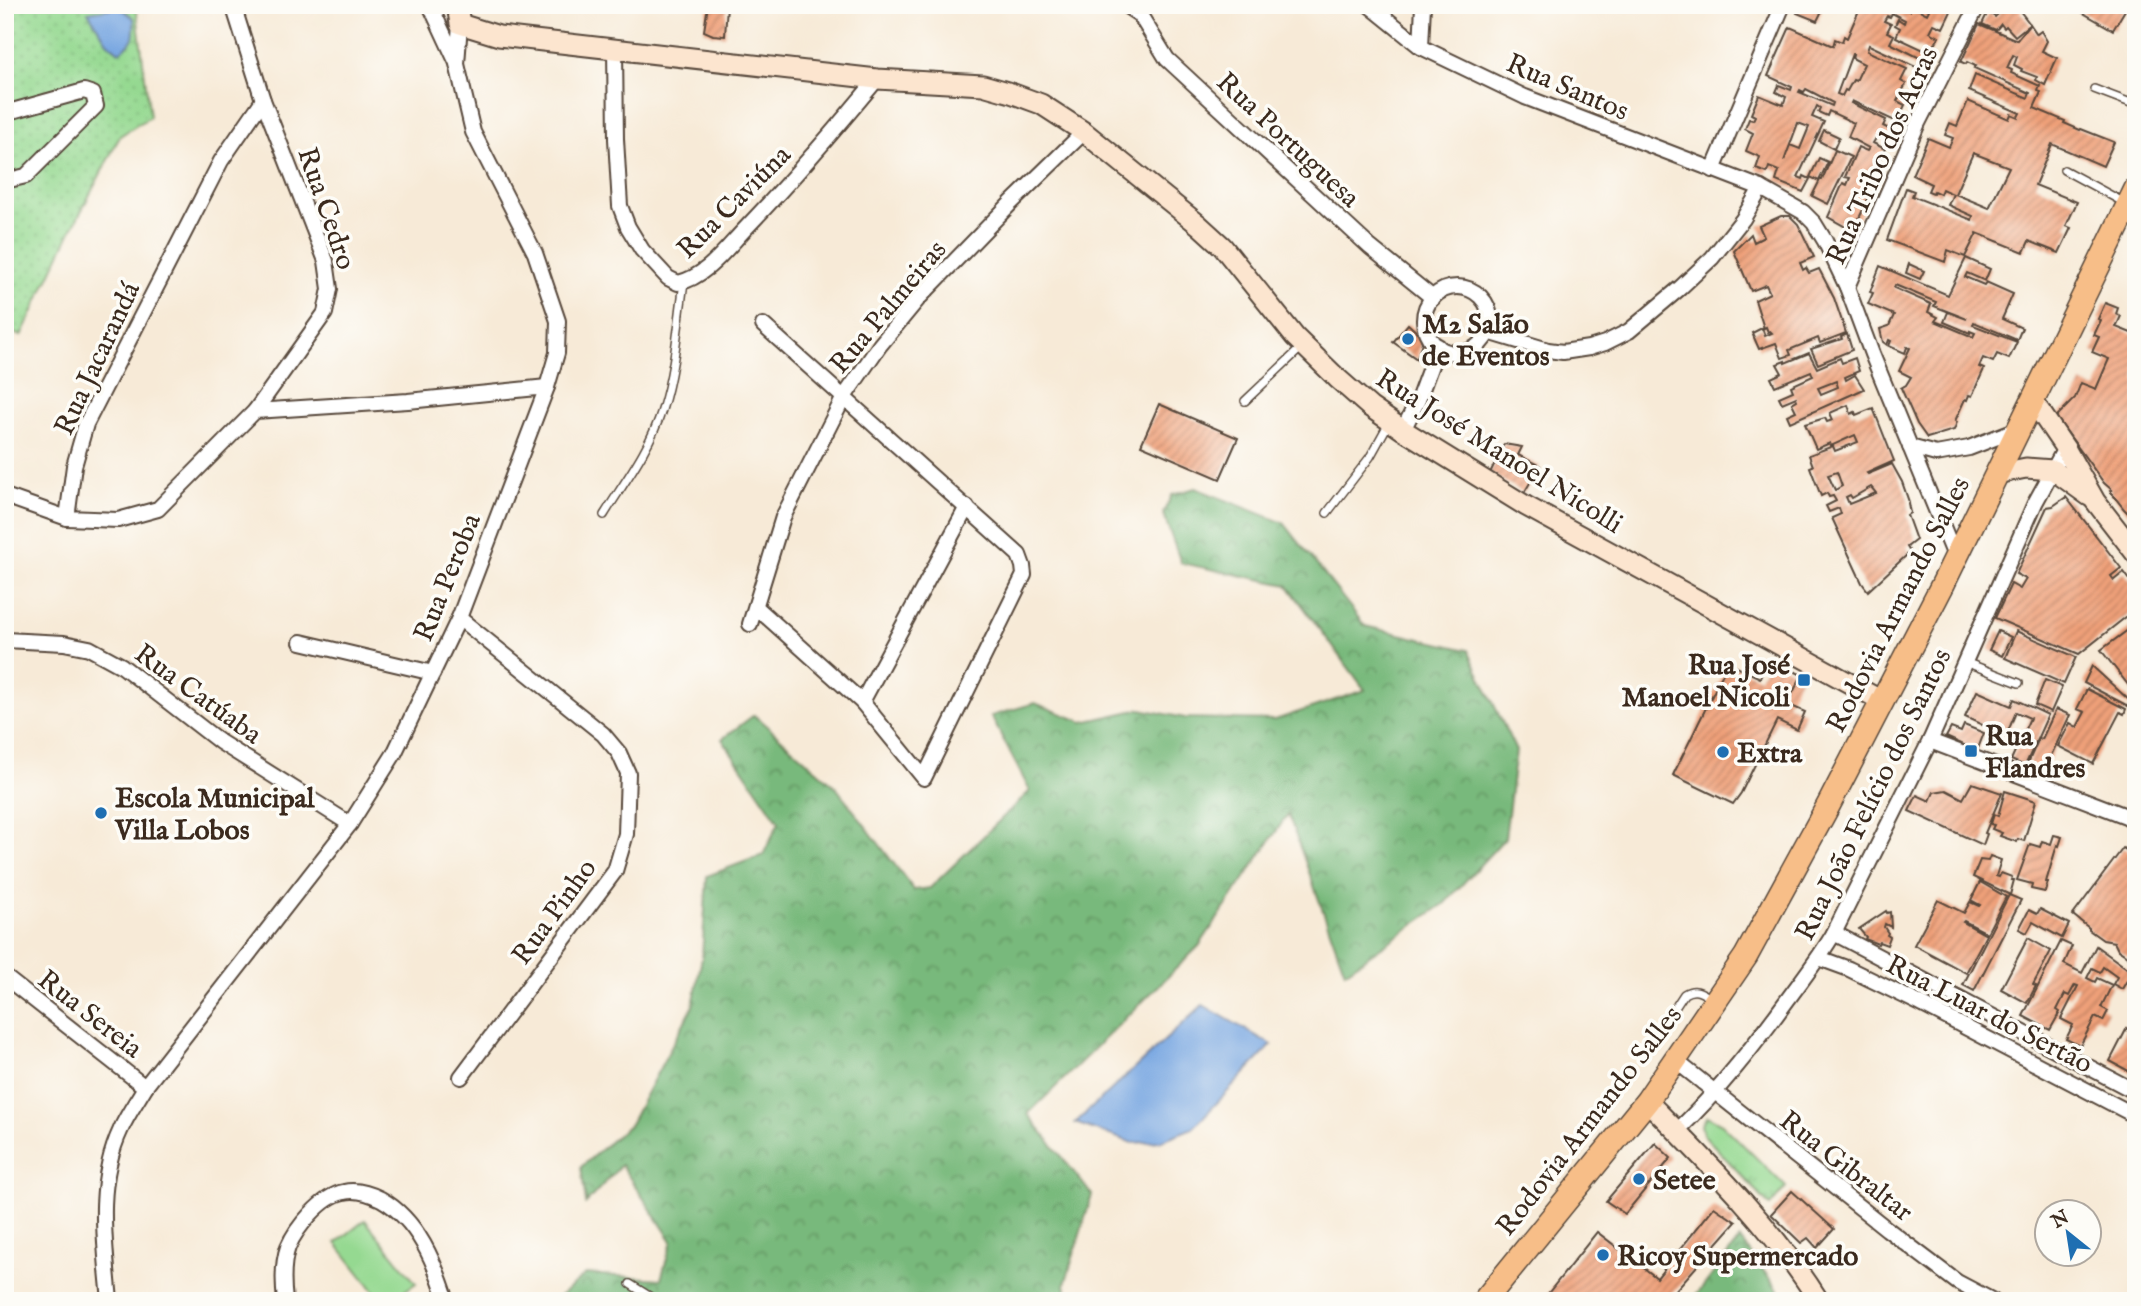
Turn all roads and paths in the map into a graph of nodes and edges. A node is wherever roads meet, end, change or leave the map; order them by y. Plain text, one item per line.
1 (233, 5) edge
2 (430, 5) edge
3 (1125, 5) edge
4 (1368, 5) edge
5 (1423, 5) edge
6 (1783, 5) edge
7 (1978, 5) edge
8 (1141, 10) edge
9 (458, 15) edge
10 (1421, 47) junction
11 (615, 48) junction
12 (457, 64) junction
13 (877, 79) junction
14 (2095, 89) dead end
15 (263, 100) junction
16 (2136, 105) edge
17 (5, 113) edge
18 (1084, 132) junction
19 (1713, 170) junction
20 (2064, 170) dead end
21 (5, 181) edge
22 (1761, 188) junction
23 (2132, 196) edge
24 (684, 282) junction
25 (1847, 287) junction
26 (1433, 298) junction
27 (763, 325) dead end
28 (1488, 332) junction
29 (1304, 345) junction
30 (1437, 346) junction
31 (547, 387) junction
32 (844, 397) junction
33 (1245, 401) dead end
34 (2033, 401) junction
35 (255, 411) junction
36 (1396, 425) junction
37 (2018, 429) junction
38 (1910, 447) junction
39 (2065, 449) junction
40 (2053, 470) junction
41 (1996, 474) junction
42 (5, 496) edge
43 (2095, 501) junction
44 (967, 508) junction
45 (1327, 513) dead end
46 (604, 515) dead end
47 (67, 517) junction
48 (2136, 554) edge
49 (1955, 556) junction
50 (755, 607) junction
51 (459, 618) junction
52 (750, 624) dead end
53 (5, 640) edge
54 (301, 642) dead end
55 (1965, 662) junction
56 (433, 673) junction
57 (2019, 683) dead end
58 (1882, 701) junction
59 (862, 702) junction
60 (1930, 741) junction
61 (2136, 822) edge
62 (350, 824) junction
63 (1834, 933) junction
64 (1819, 958) junction
65 (7, 982) edge
66 (1716, 1001) junction
67 (1976, 1008) junction
68 (1968, 1028) junction
69 (1656, 1037) dead end
70 (1676, 1060) junction
71 (461, 1077) dead end
72 (145, 1087) junction
73 (2136, 1091) edge
74 (1716, 1092) junction
75 (1647, 1101) junction
76 (2136, 1116) edge
77 (1677, 1132) junction
78 (630, 1284) dead end
79 (110, 1301) edge
80 (285, 1301) edge
81 (447, 1301) edge
82 (657, 1301) edge
83 (1484, 1301) edge
84 (1819, 1301) edge
85 (1993, 1301) edge

1 - 15 street, Rua Cedro
2 - 12 street
3 - 8 street, Rua Portuguesa
4 - 10 street, Rua Santos
5 - 10 street
6 - 19 street
7 - 25 street, Rua Tribo dos Acras
8 - 26 street, Rua Portuguesa
9 - 11 main road, Rua José Manoel Nicolli
9 - 12 street, Rua Peroba
10 - 19 street, Rua Santos
11 - 13 main road, Rua José Manoel Nicolli
11 - 24 street, Rua Caviúna
12 - 31 street, Rua Peroba
13 - 18 main road, Rua José Manoel Nicolli
13 - 24 street, Rua Caviúna
14 - 16 lane
15 - 35 street, Rua Cedro
15 - 47 street, Rua Jacarandá
17 - 21 street
18 - 29 main road, Rua José Manoel Nicolli
18 - 32 street, Rua Palmeiras
19 - 22 street, Rua Santos
20 - 23 lane
22 - 25 street, Rua Santos
22 - 28 street
23 - 34 main road, Rodovia Armando Salles
24 - 46 lane
25 - 38 street, Rua Santos
26 - 28 street
26 - 30 street
27 - 32 street
28 - 30 street
29 - 33 lane
29 - 36 main road, Rua José Manoel Nicolli
30 - 36 street
31 - 35 street
31 - 51 street, Rua Peroba
32 - 44 street
32 - 50 street, Rua Palmeiras
34 - 37 main road, Rodovia Armando Salles
34 - 39 main road
35 - 47 street
36 - 45 lane
36 - 58 main road, Rua José Manoel Nicolli
37 - 38 street
37 - 41 main road, Rodovia Armando Salles
38 - 49 street, Rua Santos
39 - 40 street, Rua João Felício dos Santos
39 - 43 main road
40 - 41 main road
40 - 43 main road
40 - 55 street, Rua João Felício dos Santos
41 - 49 main road, Rodovia Armando Salles
42 - 47 street
43 - 48 main road
44 - 59 street
44 - 59 street
49 - 58 main road, Rodovia Armando Salles
50 - 52 street, Rua Palmeiras
50 - 59 street
51 - 56 street, Rua Peroba
51 - 71 street, Rua Pinho
53 - 62 street, Rua Catúaba
54 - 56 street
55 - 57 lane
55 - 60 street, Rua João Felício dos Santos
56 - 62 street, Rua Peroba
58 - 66 main road, Rodovia Armando Salles
60 - 61 street
60 - 63 street, Rua João Felício dos Santos
62 - 72 street, Rua Peroba
63 - 64 street, Rua João Felício dos Santos
63 - 67 street, Rua Luar do Sertão
64 - 68 street, Rua Luar do Sertão
64 - 74 street, Rua João Felício dos Santos
65 - 72 street, Rua Sereia
66 - 69 lane
66 - 70 main road, Rodovia Armando Salles
67 - 68 street
67 - 73 street, Rua Luar do Sertão
68 - 76 street, Rua Luar do Sertão
70 - 74 street, Rua Gibraltar
70 - 75 main road, Rodovia Armando Salles
72 - 79 street, Rua Peroba
74 - 77 street, Rua João Felício dos Santos
74 - 85 street, Rua Gibraltar
75 - 77 main road
75 - 83 main road, Rodovia Armando Salles
77 - 84 main road
78 - 82 lane
80 - 81 street

